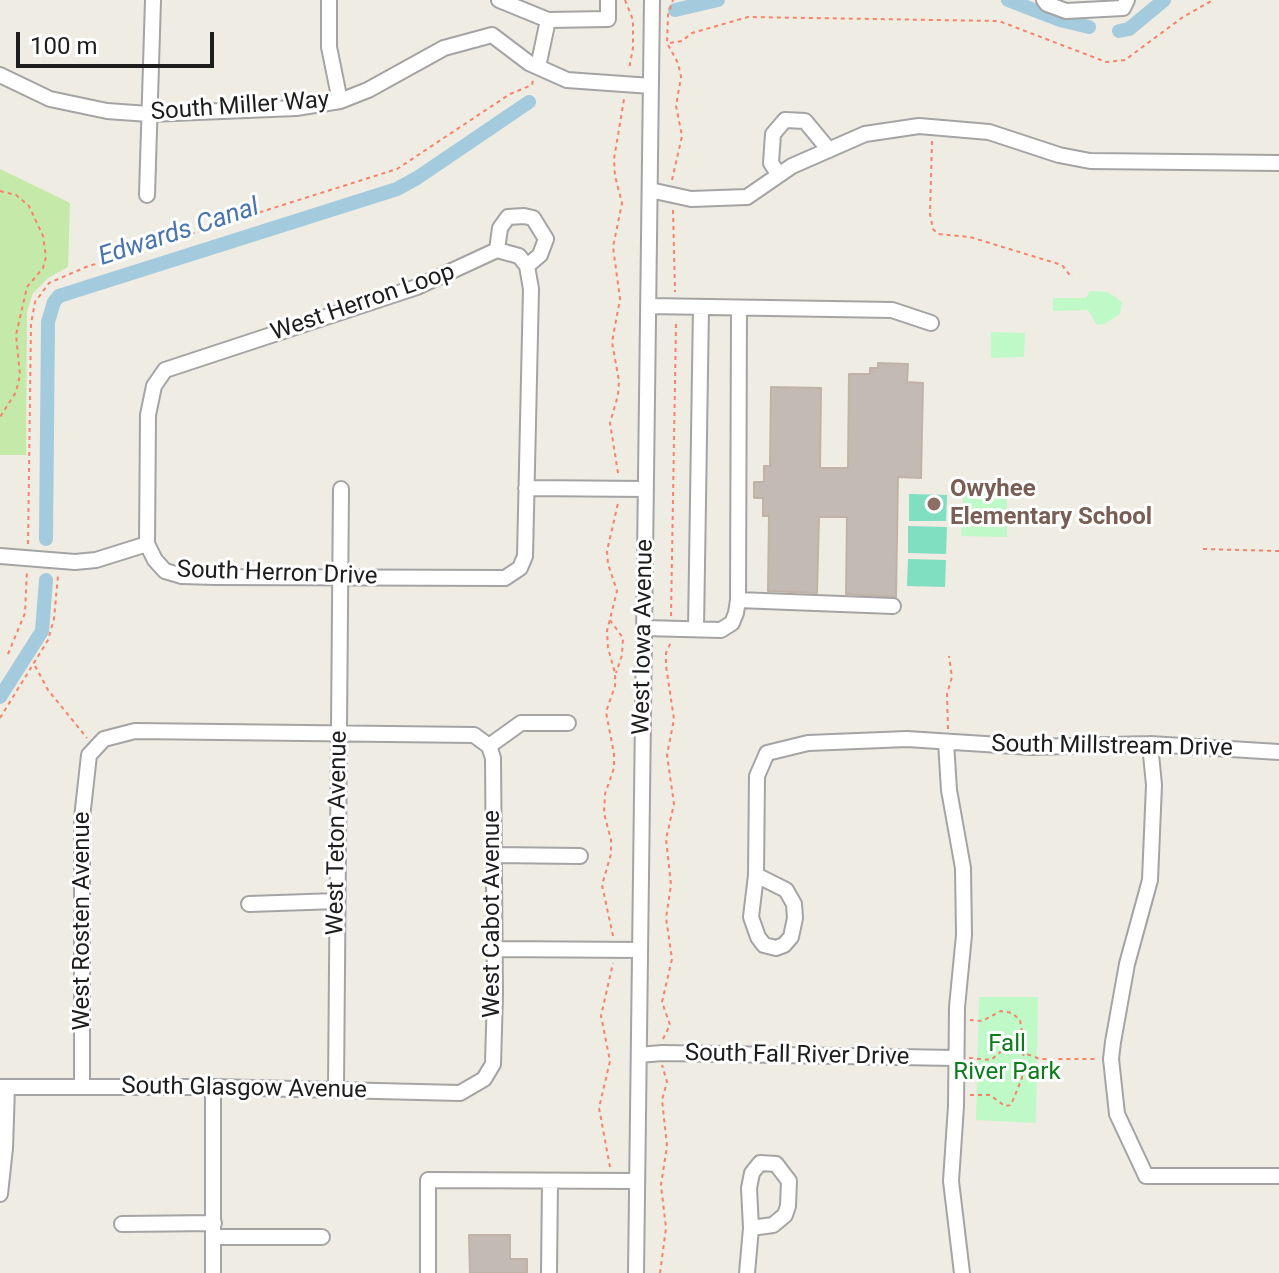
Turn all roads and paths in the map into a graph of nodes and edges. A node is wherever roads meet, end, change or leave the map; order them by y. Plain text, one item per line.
1 (153, 0) edge
2 (329, 0) edge
3 (499, 0) edge
4 (608, 0) edge
5 (625, 0) edge
6 (652, 0) edge
7 (673, 0) edge
8 (1044, 0) edge
9 (1127, 0) edge
10 (1213, 0) edge
11 (532, 7) edge
12 (548, 20) junction
13 (667, 43) junction
14 (538, 67) junction
15 (0, 75) edge
16 (626, 84) junction
17 (651, 86) junction
18 (340, 101) junction
19 (149, 114) junction
20 (933, 127) junction
21 (829, 150) junction
22 (1279, 163) edge
23 (779, 175) junction
24 (650, 190) junction
25 (0, 191) edge
26 (147, 195) dead end
27 (672, 195) junction
28 (497, 250) junction
29 (527, 266) junction
30 (1072, 278) dead end
31 (648, 306) junction
32 (675, 307) junction
33 (701, 307) junction
34 (739, 308) junction
35 (931, 323) dead end
36 (0, 417) edge
37 (526, 488) junction
38 (341, 489) dead end
39 (618, 489) junction
40 (646, 489) junction
41 (147, 544) junction
42 (1203, 549) dead end
43 (1279, 551) edge
44 (0, 556) edge
45 (27, 559) junction
46 (60, 562) junction
47 (342, 577) junction
48 (738, 600) junction
49 (893, 606) dead end
50 (610, 620) junction
51 (644, 628) junction
52 (671, 628) junction
53 (696, 629) junction
54 (8, 654) dead end
55 (949, 656) dead end
56 (34, 665) junction
57 (615, 674) junction
58 (0, 718) edge
59 (568, 723) dead end
60 (339, 733) junction
61 (946, 742) junction
62 (1150, 744) junction
63 (489, 746) junction
64 (92, 751) junction
65 (1279, 752) edge
66 (493, 855) junction
67 (580, 856) dead end
68 (756, 875) junction
69 (337, 901) junction
70 (249, 904) dead end
71 (494, 949) junction
72 (640, 950) junction
73 (613, 951) junction
74 (957, 1020) junction
75 (662, 1053) junction
76 (1024, 1053) junction
77 (639, 1055) junction
78 (956, 1058) junction
79 (1111, 1059) junction
80 (484, 1079) joint
81 (4, 1087) edge
82 (82, 1087) junction
83 (213, 1087) junction
84 (336, 1089) junction
85 (956, 1095) junction
86 (610, 1168) dead end
87 (1279, 1176) edge
88 (550, 1181) junction
89 (637, 1181) junction
90 (0, 1194) edge
91 (122, 1224) dead end
92 (751, 1228) junction
93 (214, 1230) junction
94 (322, 1237) dead end
95 (213, 1273) edge
96 (428, 1273) edge
97 (549, 1273) edge
98 (636, 1273) edge
99 (660, 1273) edge
100 (747, 1273) edge
101 (962, 1273) edge

1 - 19 street
2 - 18 street
3 - 11 street
4 - 12 street
5 - 16 path
6 - 17 street, West Iowa Avenue
7 - 13 path
8 - 9 street
10 - 13 path
11 - 12 street
12 - 14 street
13 - 27 path
14 - 16 street, South Miller Way
14 - 18 street, South Miller Way
14 - 45 path
15 - 19 street, South Miller Way
16 - 17 street, South Miller Way
16 - 39 path
17 - 24 street, West Iowa Avenue
18 - 19 street, South Miller Way
19 - 26 street
20 - 21 street
20 - 22 street
20 - 30 path
21 - 23 street
21 - 23 street
23 - 27 street
24 - 27 street
24 - 31 street, West Iowa Avenue
25 - 36 path
27 - 32 path
28 - 29 street
28 - 29 street
28 - 41 street, West Herron Loop
29 - 37 street
31 - 32 street
31 - 40 street, West Iowa Avenue
32 - 33 street
32 - 52 path
33 - 34 street
33 - 53 street
34 - 35 street
34 - 48 street
37 - 39 street
37 - 47 street, South Herron Drive
38 - 47 street, West Teton Avenue
39 - 40 street
39 - 50 path
40 - 51 street, West Iowa Avenue
41 - 46 street, South Herron Drive
41 - 47 street, South Herron Drive
42 - 43 path
44 - 45 street, South Herron Drive
45 - 46 street, South Herron Drive
45 - 54 path
46 - 56 path
47 - 60 street, West Teton Avenue
48 - 49 street
48 - 53 street
50 - 57 path
50 - 57 path
51 - 52 street
51 - 72 street, West Iowa Avenue
52 - 53 street
52 - 75 path
55 - 61 path
56 - 58 path
56 - 64 path
57 - 73 path
59 - 63 street
60 - 63 street
60 - 64 street
60 - 69 street, West Teton Avenue
61 - 62 street, South Millstream Drive
61 - 68 street, South Millstream Drive
61 - 74 street
62 - 65 street, South Millstream Drive
62 - 79 street
63 - 66 street, West Cabot Avenue
64 - 82 street, West Rosten Avenue
66 - 67 street
66 - 71 street, West Cabot Avenue
68 - 68 street
69 - 70 street
69 - 84 street, West Teton Avenue
71 - 73 street
71 - 80 street, West Cabot Avenue
72 - 73 street
72 - 77 street, West Iowa Avenue
73 - 86 path
74 - 76 path
74 - 78 street
75 - 77 street, South Fall River Drive
75 - 78 street, South Fall River Drive
75 - 99 path
76 - 78 path
76 - 79 path
76 - 85 path
77 - 89 street, West Iowa Avenue
78 - 85 street
79 - 87 street
80 - 84 street, South Glasgow Avenue
81 - 82 street, South Glasgow Avenue
81 - 90 street
82 - 83 street, South Glasgow Avenue
83 - 84 street, South Glasgow Avenue
83 - 93 street
85 - 101 street
88 - 89 street
88 - 96 street
88 - 97 street
89 - 98 street, West Iowa Avenue
91 - 93 street
92 - 92 street
92 - 100 street
93 - 94 street
93 - 95 street

